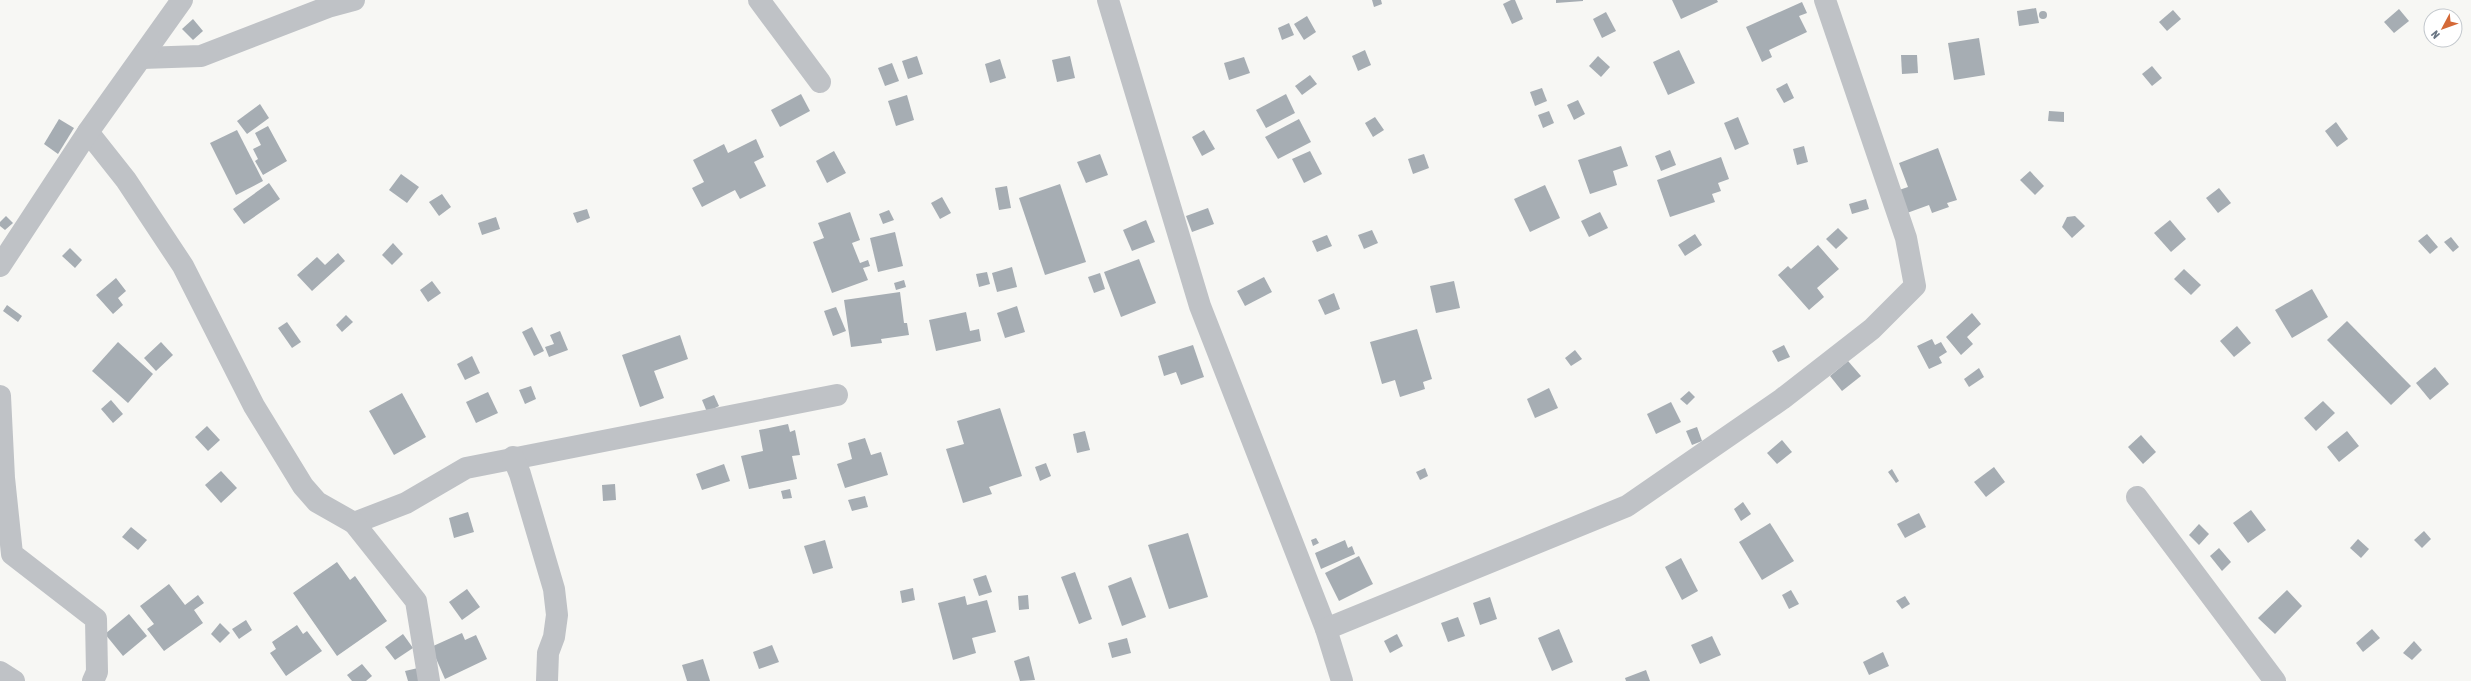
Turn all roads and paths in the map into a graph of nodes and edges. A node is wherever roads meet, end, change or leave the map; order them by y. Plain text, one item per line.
1 (182, 0) edge
2 (354, 0) edge
3 (759, 0) edge
4 (1108, 0) edge
5 (1825, 0) edge
6 (326, 3) edge
7 (142, 58) junction
8 (820, 82) dead end
9 (88, 132) junction
10 (0, 266) edge
11 (837, 395) dead end
12 (0, 396) edge
13 (513, 457) junction
14 (2137, 497) dead end
15 (354, 523) junction
16 (1326, 629) junction
17 (0, 672) edge
18 (14, 681) edge
19 (93, 681) edge
20 (429, 681) edge
21 (547, 681) edge
22 (1342, 681) edge
23 (2275, 681) edge

1 - 7 street
2 - 6 street
3 - 8 street
4 - 16 street
5 - 16 street
6 - 7 street
7 - 9 street
9 - 10 street
9 - 15 street
11 - 13 street
12 - 19 street
13 - 15 street
13 - 21 street
14 - 23 street
15 - 20 street
16 - 22 street
17 - 18 street

